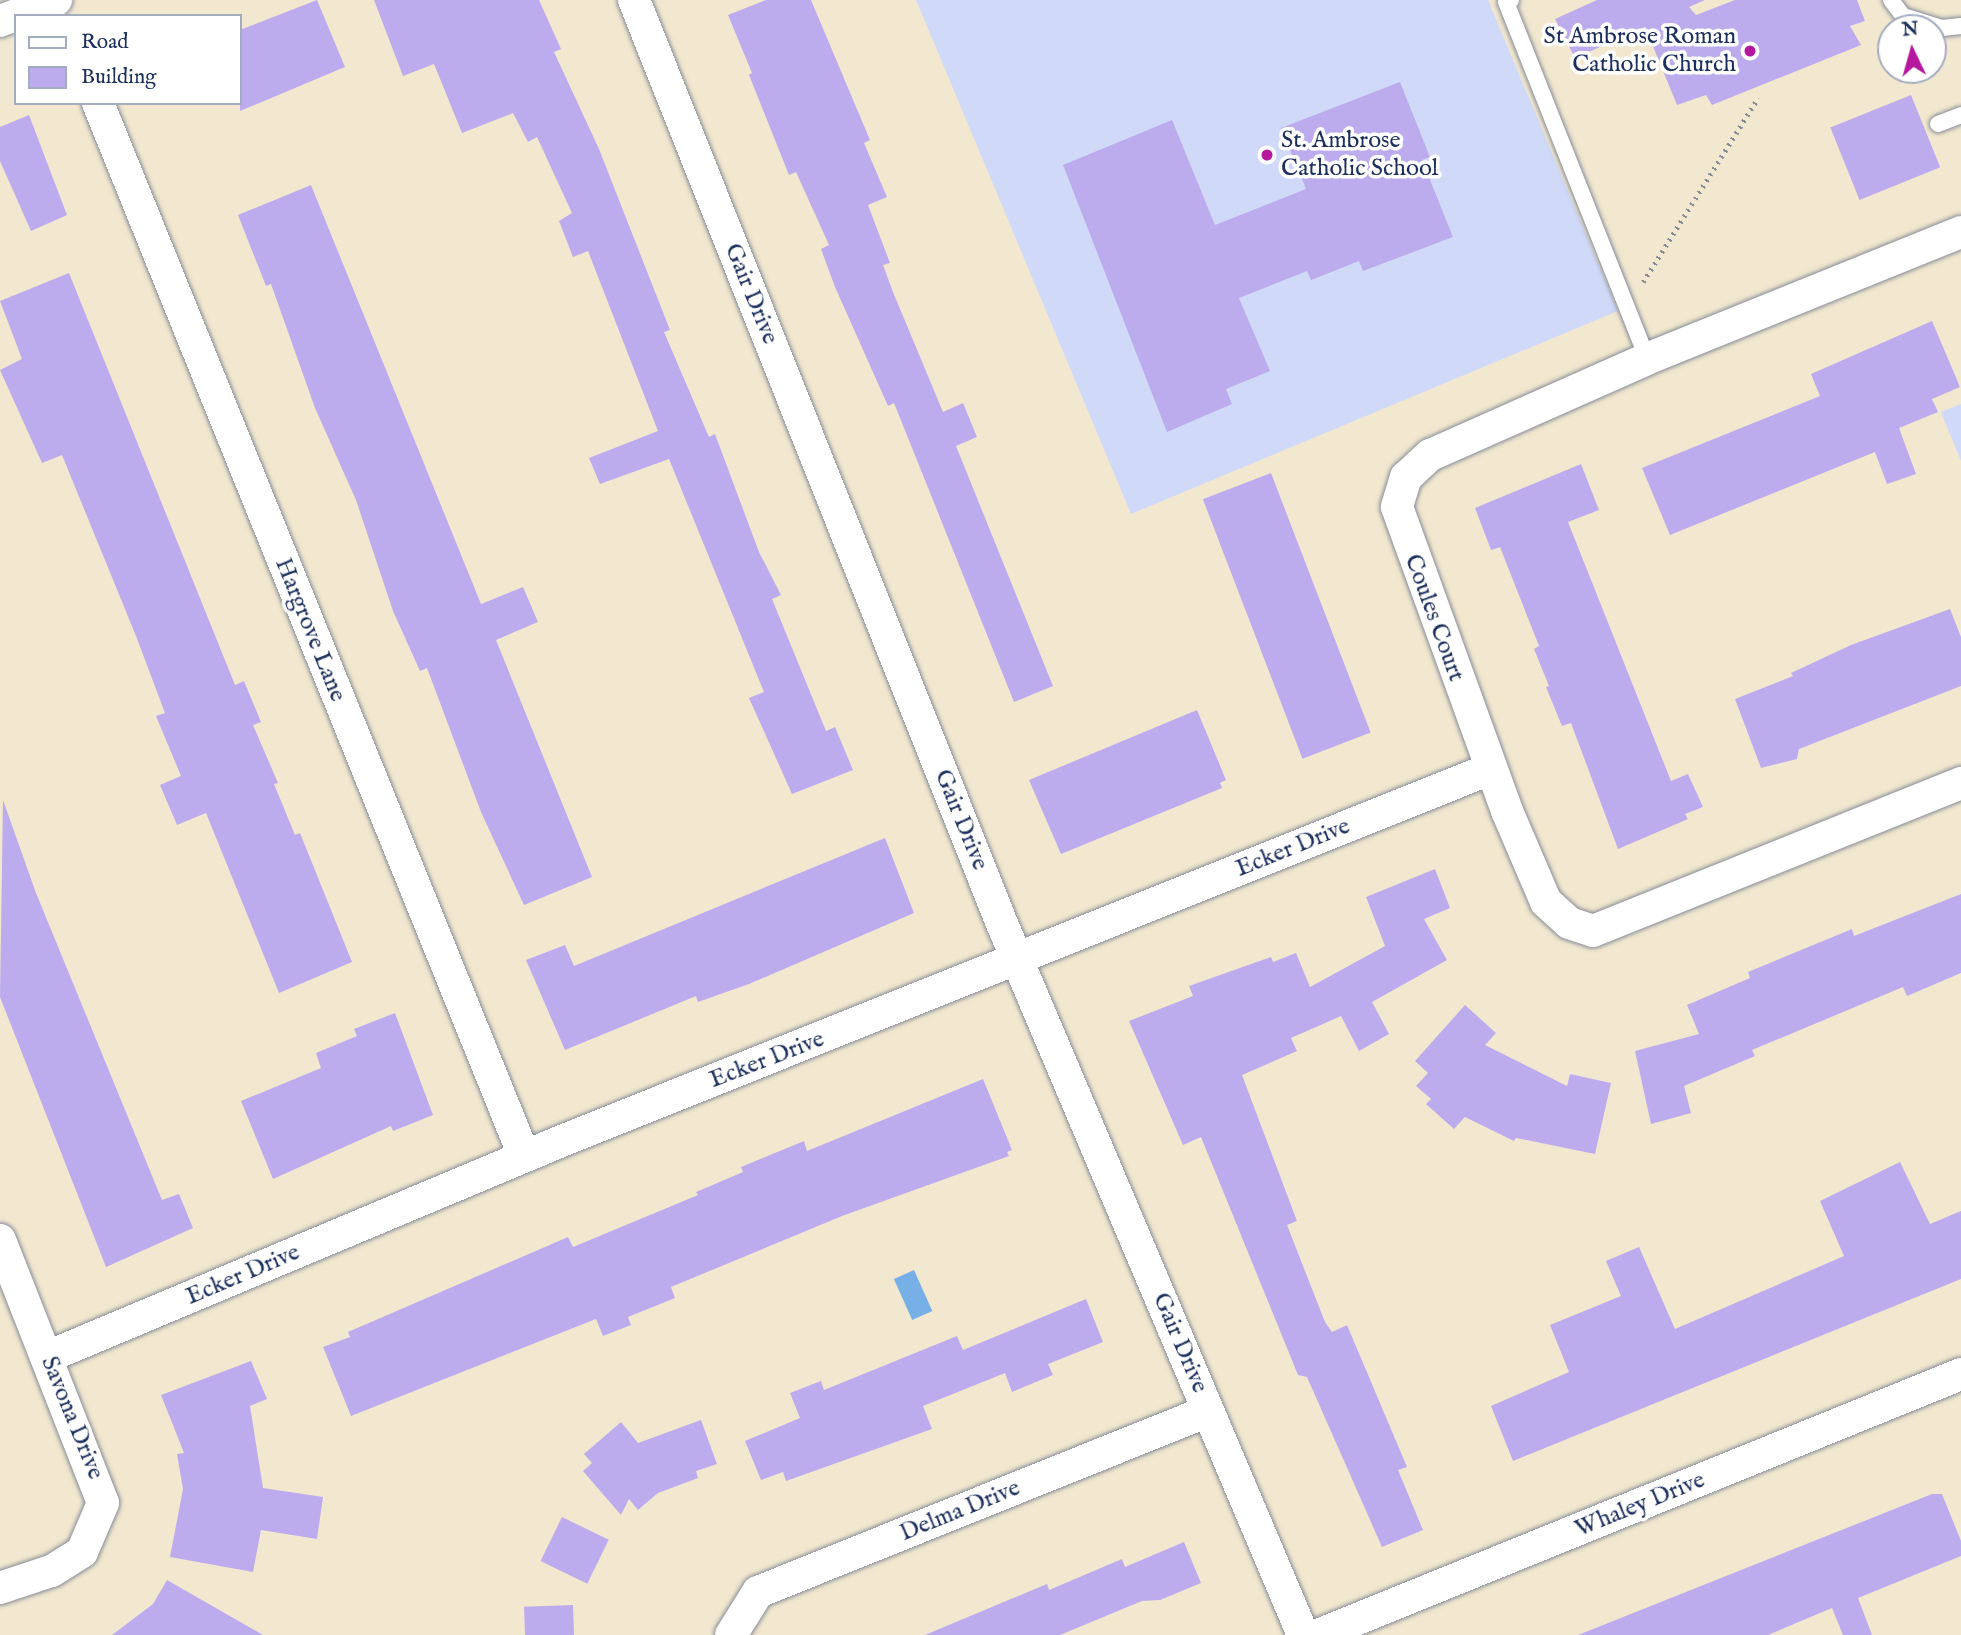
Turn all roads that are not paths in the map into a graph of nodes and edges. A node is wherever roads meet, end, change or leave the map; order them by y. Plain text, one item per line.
1 (56, 0) edge
2 (634, 0) edge
3 (1511, 0) edge
4 (1891, 0) edge
5 (20, 14) edge
6 (1961, 26) edge
7 (99, 105) edge
8 (1961, 115) edge
9 (1937, 124) dead end
10 (1961, 232) edge
11 (1647, 359) junction
12 (1490, 769) junction
13 (1961, 783) edge
14 (1019, 960) junction
15 (524, 1157) junction
16 (0, 1240) edge
17 (47, 1357) junction
18 (1961, 1374) edge
19 (1208, 1410) junction
20 (0, 1588) edge
21 (731, 1635) edge
22 (1303, 1635) edge
23 (1318, 1635) edge

1 - 5 street
2 - 14 street, Gair Drive
3 - 11 lane
4 - 6 lane
7 - 15 street, Hargrove Lane
8 - 9 lane
10 - 11 street, Coules Court
11 - 12 street, Coules Court
12 - 13 street, Coules Court
12 - 14 street, Ecker Drive
14 - 15 street, Ecker Drive
14 - 19 street, Gair Drive
15 - 17 street, Ecker Drive
16 - 17 street, Savona Drive
17 - 20 street, Savona Drive
18 - 23 street, Whaley Drive
19 - 21 street, Delma Drive
19 - 22 street, Gair Drive

